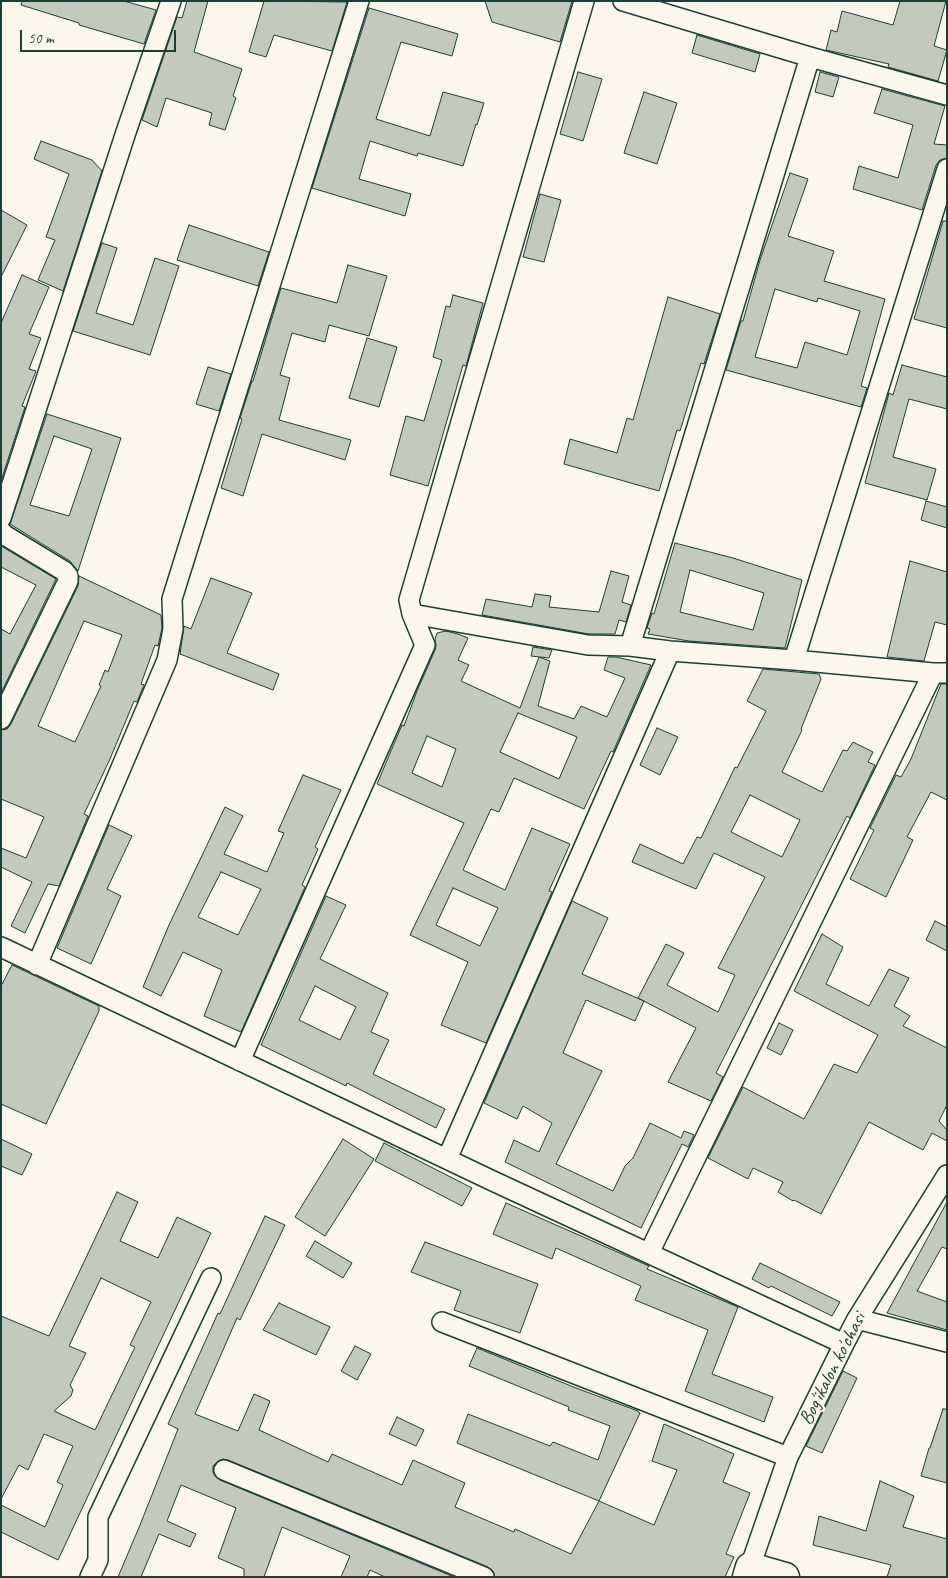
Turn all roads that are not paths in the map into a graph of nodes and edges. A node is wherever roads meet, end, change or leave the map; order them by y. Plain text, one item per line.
1 (171, 1) edge
2 (359, 1) edge
3 (584, 1) edge
4 (623, 1) edge
5 (810, 57) junction
6 (947, 95) edge
7 (947, 168) edge
8 (1, 518) edge
9 (1, 531) edge
10 (412, 614) junction
11 (630, 646) junction
12 (670, 651) junction
13 (794, 660) junction
14 (940, 673) edge
15 (1, 719) edge
16 (3, 954) edge
17 (37, 964) junction
18 (240, 1061) junction
19 (447, 1159) junction
20 (947, 1175) edge
21 (650, 1253) junction
22 (211, 1278) dead end
23 (857, 1319) junction
24 (442, 1322) dead end
25 (947, 1342) edge
26 (844, 1344) junction
27 (788, 1457) junction
28 (224, 1470) dead end
29 (748, 1572) edge
30 (90, 1577) edge
31 (484, 1577) edge
32 (784, 1577) edge

1 - 8 street
2 - 17 street
3 - 10 street
4 - 5 street
5 - 6 street
5 - 11 street
7 - 13 street
9 - 15 street
10 - 11 street
10 - 18 street
11 - 12 street
12 - 13 street
12 - 19 street
13 - 14 street
14 - 21 street
16 - 17 street
17 - 18 street
18 - 19 street
19 - 21 street
20 - 23 street, Bog'ikalon ko'chasi
21 - 26 street
22 - 30 street
23 - 25 street
23 - 26 street, Bog'ikalon ko'chasi
24 - 27 street
26 - 27 street, Bog'ikalon ko'chasi
27 - 29 street, Bog'ikalon ko'chasi
28 - 31 street
29 - 32 street

